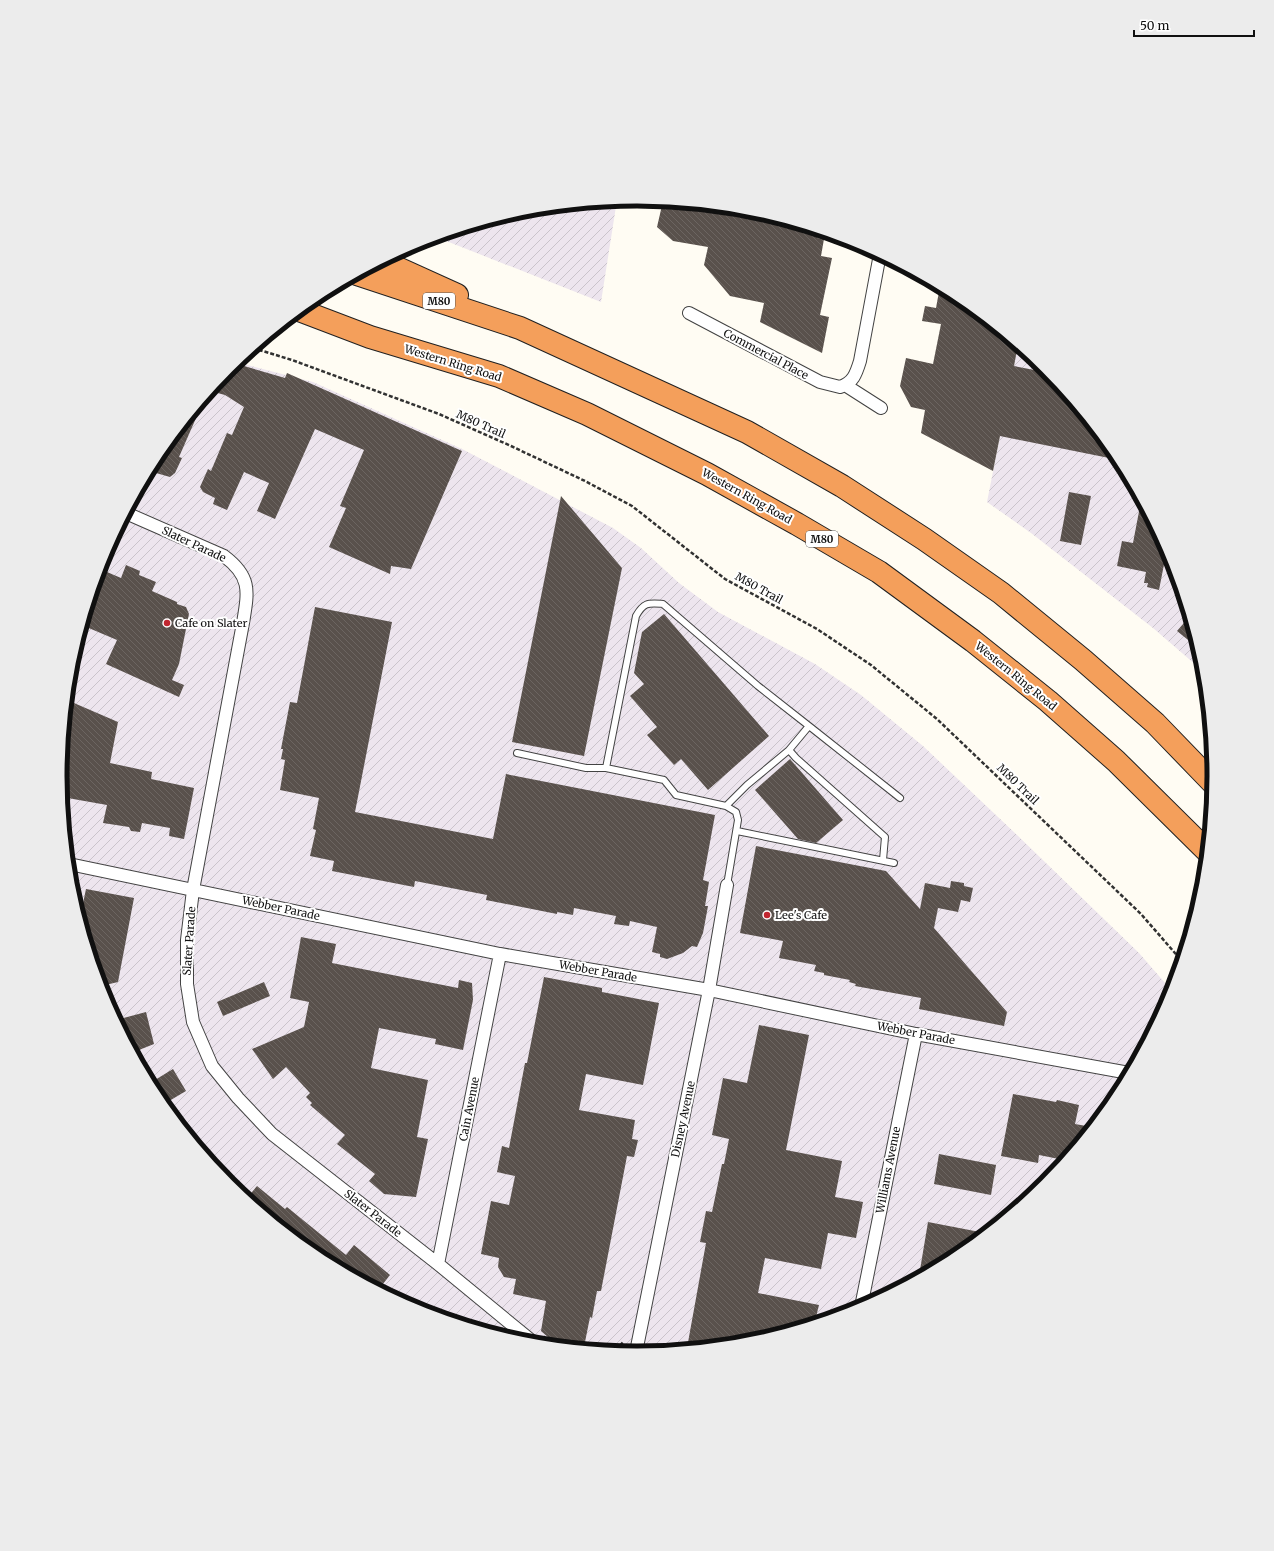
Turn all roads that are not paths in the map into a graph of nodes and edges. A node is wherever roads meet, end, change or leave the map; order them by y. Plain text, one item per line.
1 (879, 260) edge
2 (387, 263) edge
3 (363, 276) edge
4 (305, 312) edge
5 (689, 313) dead end
6 (296, 319) edge
7 (520, 328) junction
8 (370, 337) junction
9 (845, 385) junction
10 (881, 408) dead end
11 (130, 515) edge
12 (808, 726) junction
13 (789, 750) junction
14 (516, 753) dead end
15 (1116, 761) junction
16 (606, 768) junction
17 (1207, 777) edge
18 (900, 798) dead end
19 (726, 806) junction
20 (737, 831) junction
21 (1202, 847) edge
22 (883, 860) junction
23 (1200, 862) edge
24 (894, 863) dead end
25 (74, 865) edge
26 (727, 885) joint
27 (193, 890) junction
28 (500, 954) junction
29 (709, 990) junction
30 (916, 1034) junction
31 (1124, 1072) edge
32 (438, 1264) junction
33 (863, 1299) edge
34 (524, 1334) edge
35 (637, 1346) edge

1 - 9 street
2 - 7 highway
3 - 7 highway, M80
4 - 8 highway, Western Ring Road / M80
5 - 9 street, Commercial Place
6 - 8 highway
7 - 17 highway, M80
8 - 15 highway, Western Ring Road / M80
9 - 10 street, Commercial Place
11 - 27 street, Slater Parade
12 - 13 lane
12 - 16 lane
12 - 18 lane
13 - 19 lane
13 - 22 lane
14 - 16 lane
15 - 21 highway, Western Ring Road / M80
15 - 23 highway
16 - 19 lane
19 - 20 lane
20 - 22 lane
20 - 26 lane
22 - 24 lane
25 - 27 street, Webber Parade
26 - 29 street, Disney Avenue
27 - 28 street, Webber Parade
27 - 32 street, Slater Parade
28 - 29 street, Webber Parade
28 - 32 street, Cain Avenue
29 - 30 street, Webber Parade
29 - 35 street, Disney Avenue
30 - 31 street, Webber Parade
30 - 33 street, Williams Avenue
32 - 34 street, Slater Parade

